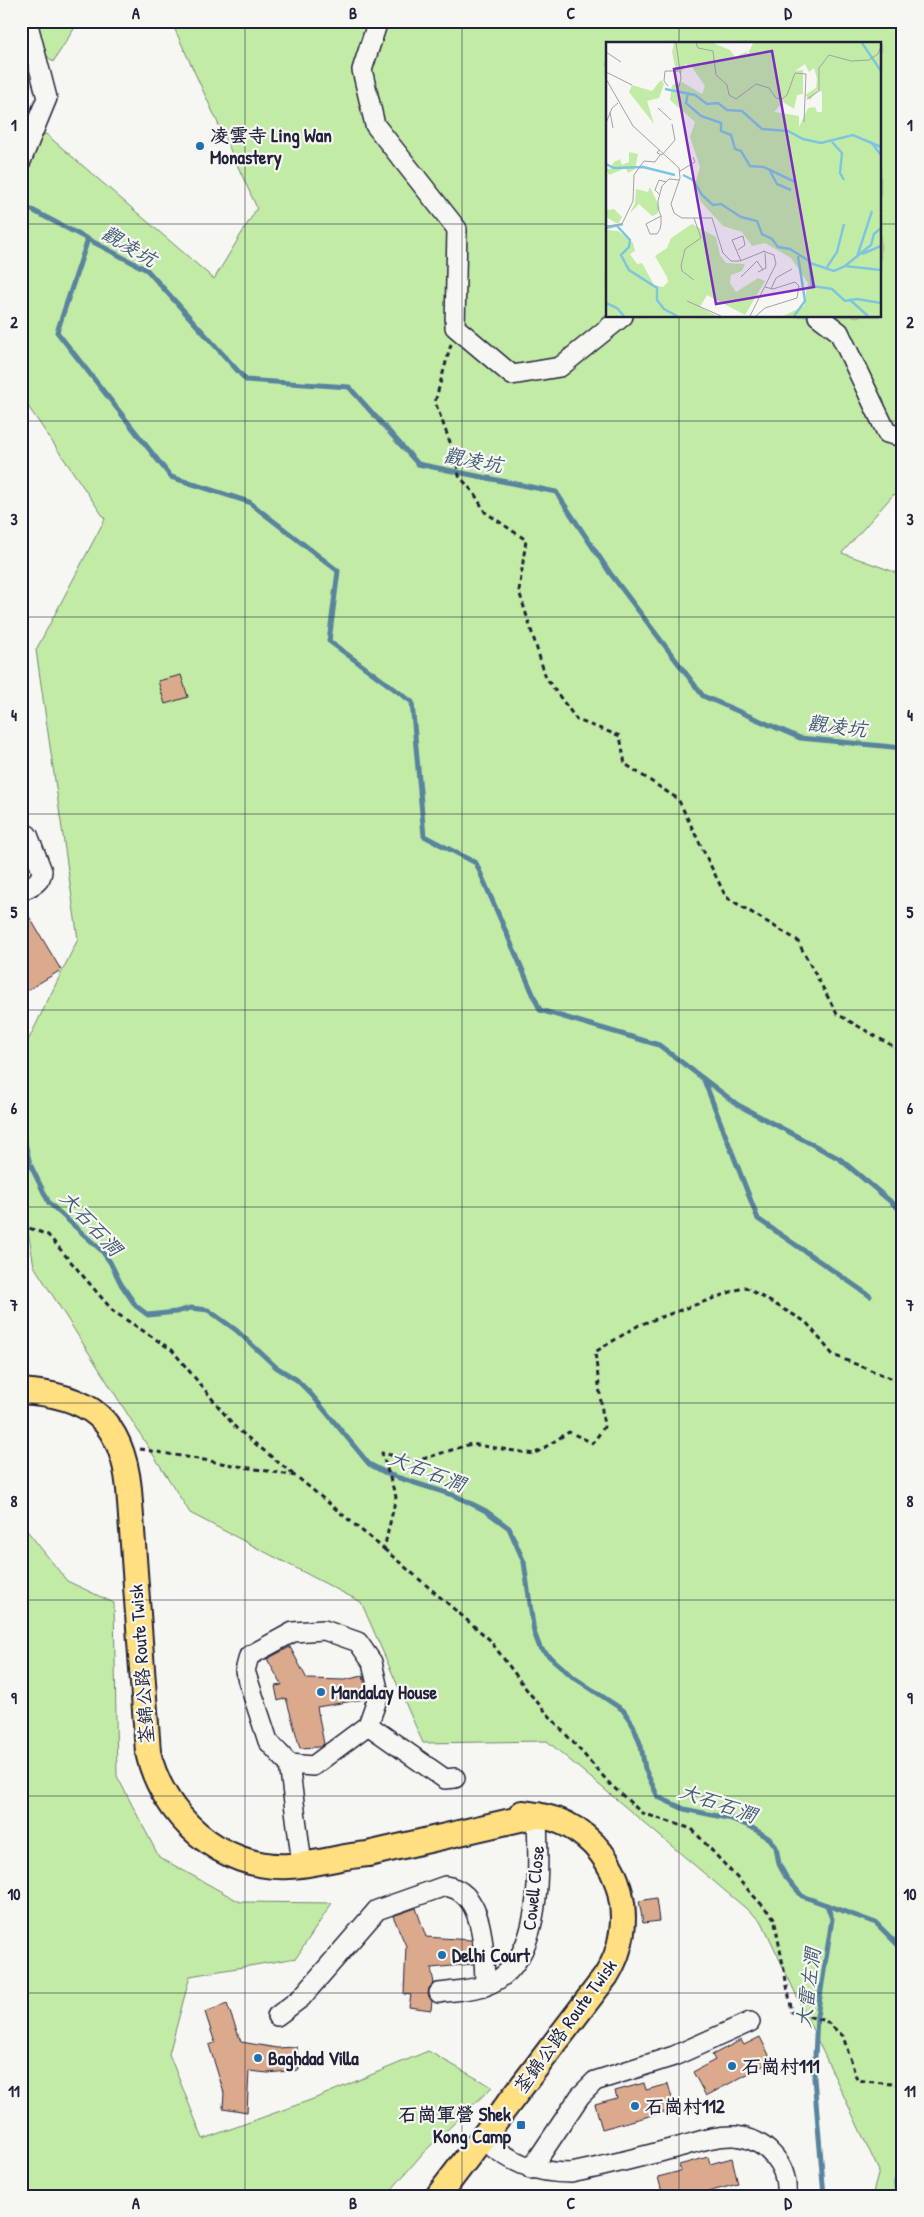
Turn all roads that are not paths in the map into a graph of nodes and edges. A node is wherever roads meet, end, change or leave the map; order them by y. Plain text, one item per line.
1 (378, 21) edge
2 (26, 23) edge
3 (21, 161) edge
4 (621, 318) edge
5 (821, 318) edge
6 (903, 437) edge
7 (28, 835) dead end
8 (21, 891) edge
9 (21, 1391) edge
10 (368, 1725) junction
11 (289, 1764) junction
12 (455, 1778) dead end
13 (537, 1815) junction
14 (302, 1864) junction
15 (485, 1986) junction
16 (439, 1993) dead end
17 (277, 2016) dead end
18 (750, 2022) dead end
19 (481, 2140) junction
20 (531, 2169) junction
21 (438, 2196) edge
22 (786, 2196) edge

1 - 4 lane
2 - 3 lane
5 - 6 lane
7 - 8 lane
9 - 14 main road, 荃錦公路 Route Twisk
10 - 11 lane
10 - 11 lane
10 - 12 lane
11 - 14 lane
13 - 14 main road, 荃錦公路 Route Twisk
13 - 15 lane, Cowell Close
13 - 19 main road, 荃錦公路 Route Twisk
15 - 16 lane, Cowell Close
15 - 17 lane
18 - 20 lane
19 - 20 lane
19 - 21 main road, 荃錦公路 Route Twisk
20 - 22 lane

